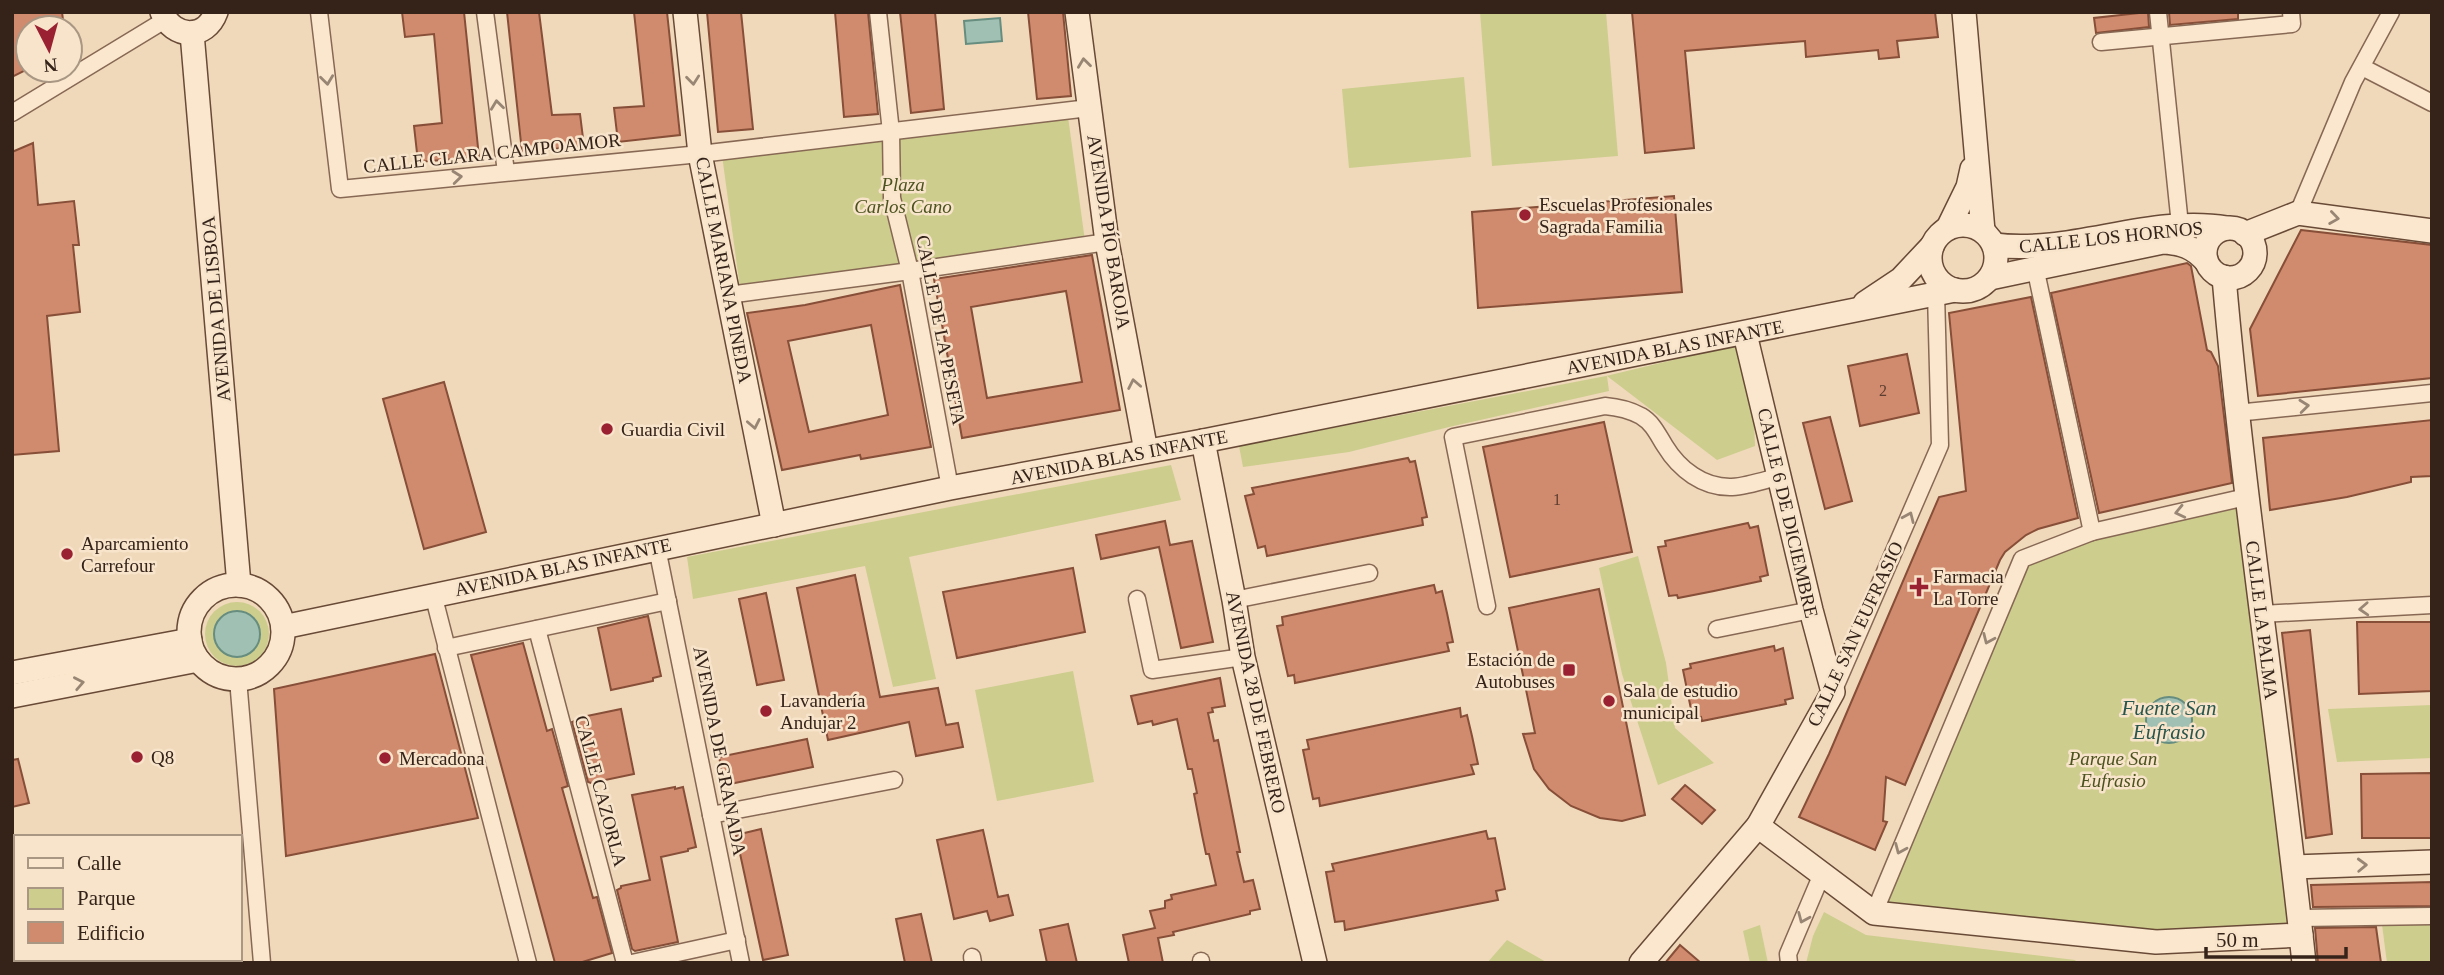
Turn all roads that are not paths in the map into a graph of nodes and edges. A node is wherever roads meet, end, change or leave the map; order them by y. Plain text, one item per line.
1 (216, 12) edge
2 (319, 12) edge
3 (485, 12) edge
4 (685, 12) edge
5 (878, 12) edge
6 (1077, 12) edge
7 (1964, 12) edge
8 (2158, 12) edge
9 (2291, 12) edge
10 (2390, 12) edge
11 (164, 16) edge
12 (192, 33) junction
13 (2161, 37) junction
14 (2101, 43) dead end
15 (2362, 67) junction
16 (2432, 103) edge
17 (1090, 108) junction
18 (12, 113) edge
19 (891, 132) junction
20 (1975, 152) junction
21 (700, 154) junction
22 (506, 172) junction
23 (2298, 213) junction
24 (2180, 225) junction
25 (1948, 228) junction
26 (2236, 231) junction
27 (2432, 231) edge
28 (1989, 238) junction
29 (1107, 242) junction
30 (1932, 246) junction
31 (2206, 261) junction
32 (2035, 267) junction
33 (910, 271) junction
34 (2224, 277) junction
35 (1990, 278) junction
36 (1945, 292) junction
37 (728, 295) junction
38 (1853, 311) junction
39 (1745, 334) junction
40 (2432, 393) edge
41 (2236, 413) junction
42 (1203, 441) junction
43 (1146, 452) junction
44 (1780, 476) junction
45 (950, 488) junction
46 (2246, 497) junction
47 (774, 525) junction
48 (2092, 532) junction
49 (657, 548) junction
50 (1369, 573) dead end
51 (239, 585) junction
52 (433, 594) junction
53 (1137, 599) dead end
54 (1234, 600) junction
55 (668, 601) junction
56 (2432, 605) edge
57 (1487, 606) dead end
58 (1811, 610) junction
59 (2261, 614) junction
60 (283, 626) junction
61 (537, 629) junction
62 (1717, 629) dead end
63 (446, 648) junction
64 (194, 650) junction
65 (1243, 657) junction
66 (12, 673) edge
67 (238, 679) junction
68 (1833, 692) junction
69 (12, 696) edge
70 (894, 780) dead end
71 (711, 815) junction
72 (1758, 826) junction
73 (2432, 862) edge
74 (2294, 867) junction
75 (1822, 874) junction
76 (1874, 913) junction
77 (2432, 916) edge
78 (2300, 927) junction
79 (737, 940) junction
80 (2158, 952) edge
81 (262, 963) edge
82 (528, 963) edge
83 (625, 963) edge
84 (632, 963) edge
85 (741, 963) edge
86 (1315, 963) edge
87 (1641, 963) edge
88 (1790, 963) edge
89 (2304, 963) edge

1 - 12 street
2 -> 22 street, CALLE CLARA CAMPOAMOR
22 -> 3 street
4 -> 21 street, CALLE MARIANA PINEDA
5 - 19 street, CALLE DE LA PESETA
17 -> 6 street, AVENIDA PÍO BAROJA
7 - 20 street
8 - 13 street
9 - 13 street
10 - 15 street
11 - 12 street
11 - 18 street
12 - 51 street, AVENIDA DE LISBOA
13 - 14 street
13 - 24 street
15 - 16 street
15 - 23 street
17 - 19 street, CALLE CLARA CAMPOAMOR
17 - 29 street, AVENIDA PÍO BAROJA
19 - 21 street, CALLE CLARA CAMPOAMOR
19 - 33 street, CALLE DE LA PESETA
20 - 25 street
20 - 28 street
21 - 22 street, CALLE CLARA CAMPOAMOR
21 - 37 street, CALLE MARIANA PINEDA
23 - 26 street, CALLE LOS HORNOS
23 -> 27 street, CALLE LOS HORNOS
24 - 26 street, CALLE LOS HORNOS
24 - 28 street, CALLE LOS HORNOS
25 - 28 street
25 - 30 street
26 - 31 street
26 - 34 street
28 - 35 street
29 - 33 street
43 -> 29 street, AVENIDA PÍO BAROJA
30 - 36 street
30 - 38 street
31 - 32 street, CALLE LOS HORNOS
31 - 34 street
32 - 35 street, CALLE LOS HORNOS
32 - 48 street
33 - 37 street
33 - 45 street, CALLE DE LA PESETA
34 - 41 street, CALLE LA PALMA
35 - 36 street
36 - 38 street, AVENIDA BLAS INFANTE
68 -> 36 street, CALLE SAN EUFRASIO
37 -> 47 street, CALLE MARIANA PINEDA
38 - 39 street, AVENIDA BLAS INFANTE
39 - 42 street, AVENIDA BLAS INFANTE
39 - 44 street, CALLE 6 DE DICIEMBRE
41 -> 40 street
41 - 46 street, CALLE LA PALMA
42 - 43 street, AVENIDA BLAS INFANTE
42 - 54 street, AVENIDA 28 DE FEBRERO
43 - 45 street, AVENIDA BLAS INFANTE
44 - 57 street
44 - 58 street, CALLE 6 DE DICIEMBRE
45 - 47 street, AVENIDA BLAS INFANTE
46 -> 48 street
46 - 59 street, CALLE LA PALMA
47 - 49 street, AVENIDA BLAS INFANTE
48 -> 76 street
49 - 52 street, AVENIDA BLAS INFANTE
49 - 55 street, AVENIDA DE GRANADA
50 - 54 street
51 - 60 street
51 - 64 street
52 - 60 street, AVENIDA BLAS INFANTE
52 - 63 street
53 - 65 street
54 - 65 street, AVENIDA 28 DE FEBRERO
55 - 61 street
55 - 71 street, AVENIDA DE GRANADA
56 -> 59 street
58 - 62 street
58 - 68 street, CALLE 6 DE DICIEMBRE
59 - 74 street, CALLE LA PALMA
60 - 67 street
61 - 63 street
61 - 83 street, CALLE CAZORLA
63 - 82 street
64 - 66 street
64 - 67 street
69 -> 64 street
65 - 86 street, AVENIDA 28 DE FEBRERO
67 - 81 street
68 - 72 street, CALLE SAN EUFRASIO
70 - 71 street
71 - 79 street, AVENIDA DE GRANADA
72 - 75 street
72 - 87 street, CALLE SAN EUFRASIO
74 -> 73 street
74 - 78 street, CALLE LA PALMA
75 - 76 street
75 -> 88 street
76 - 80 street
77 - 78 street
78 - 80 street
78 - 89 street, CALLE LA PALMA
79 - 84 street
79 - 85 street, AVENIDA DE GRANADA

